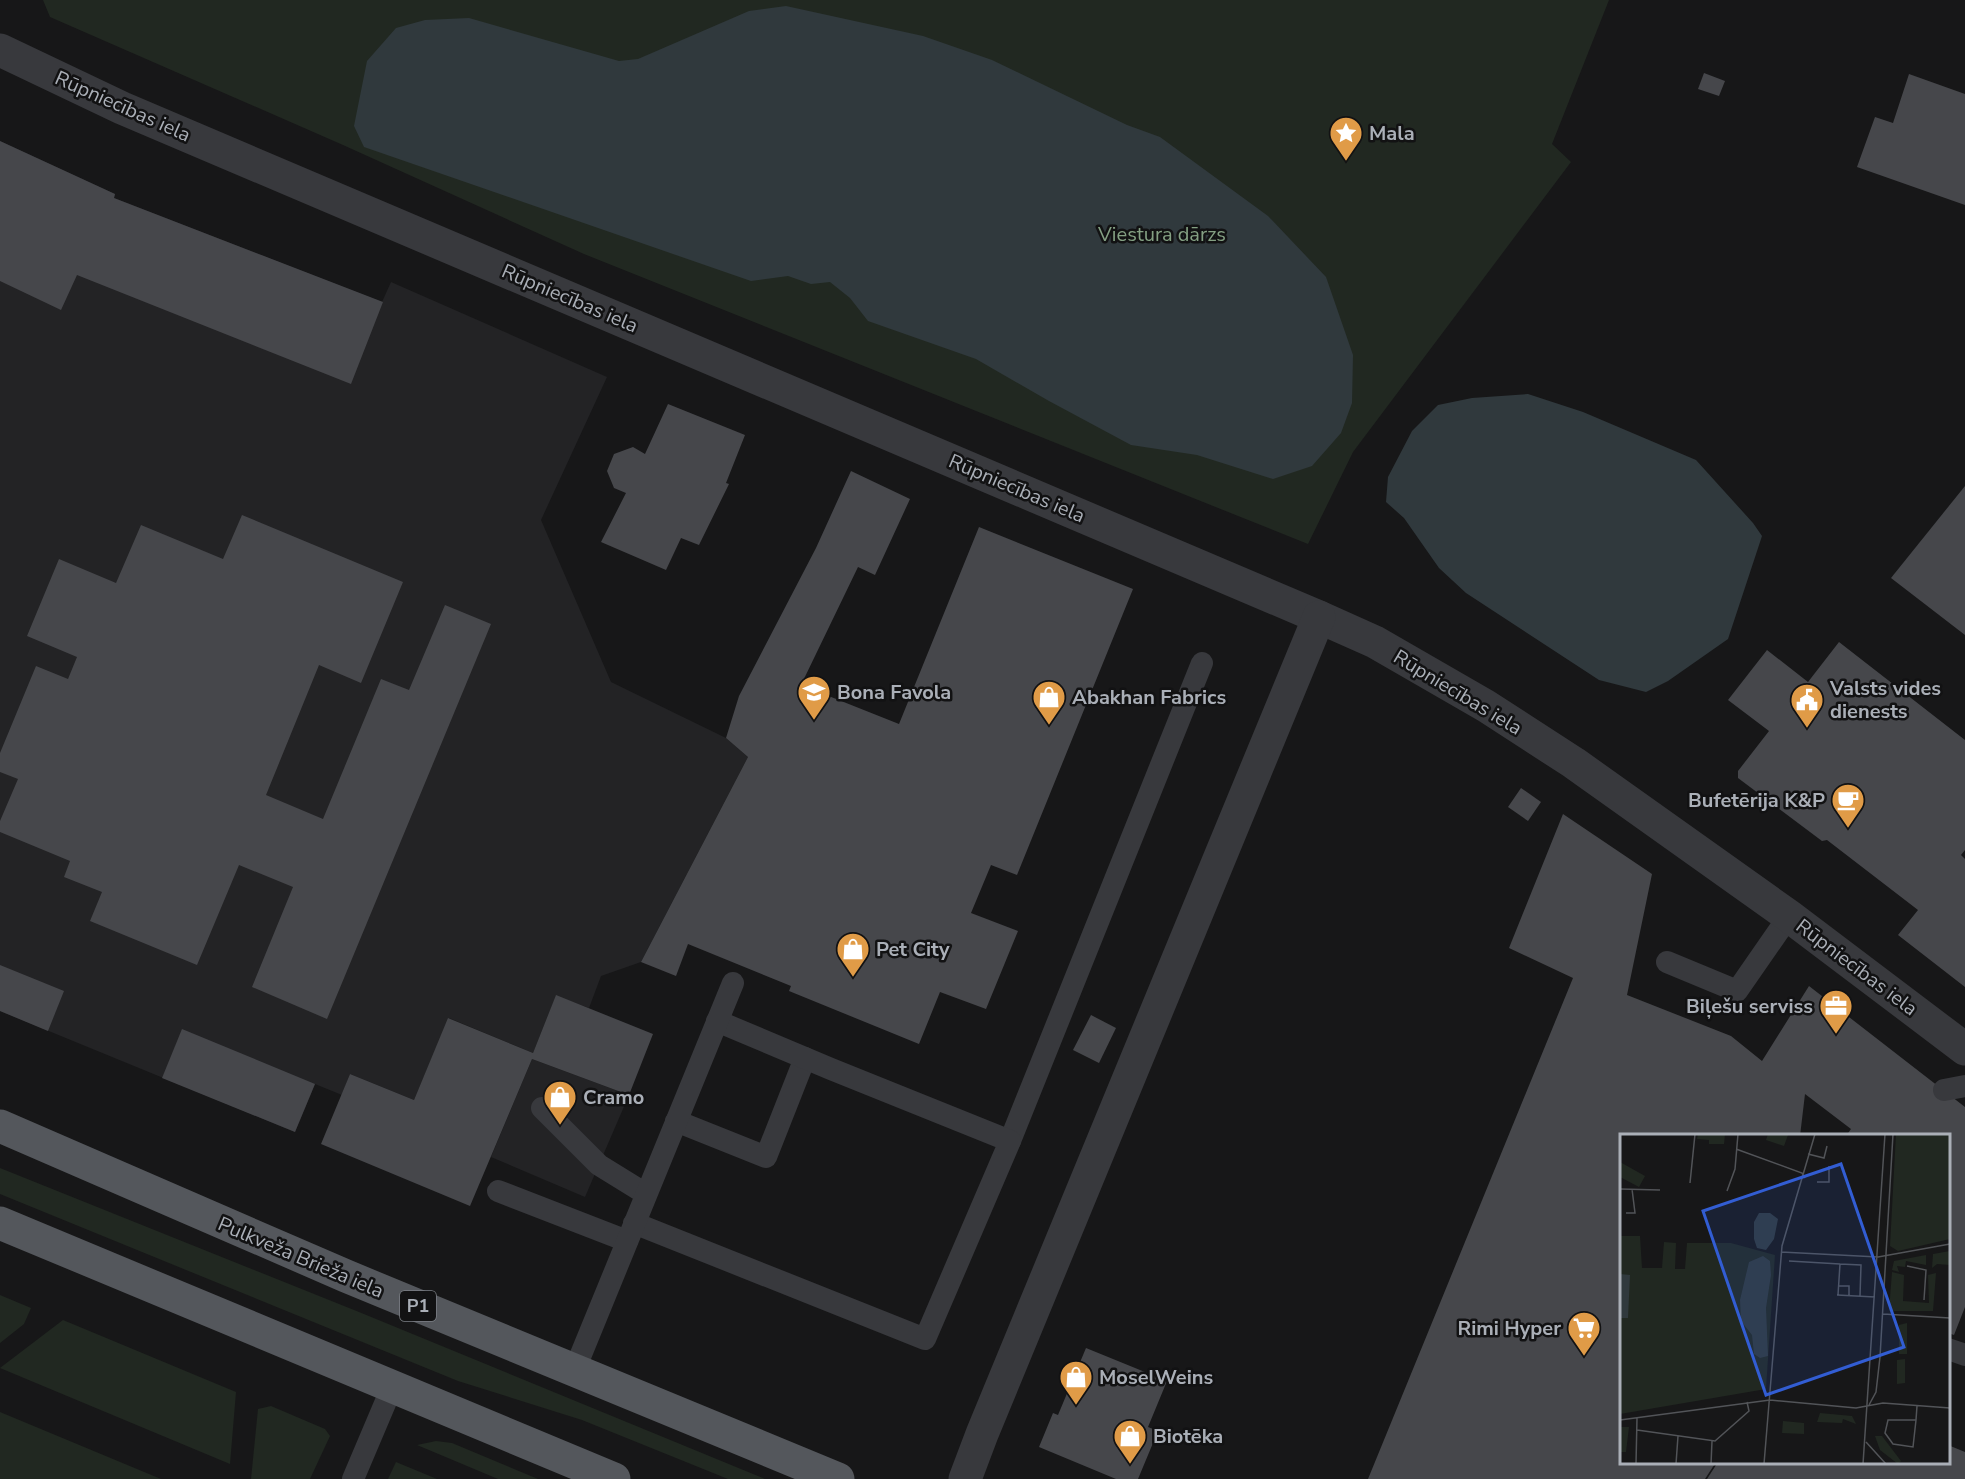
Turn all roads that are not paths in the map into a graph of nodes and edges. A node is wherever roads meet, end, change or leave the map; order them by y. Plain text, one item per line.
1 (0, 50) edge
2 (1319, 616) junction
3 (1202, 663) dead end
4 (1789, 916) junction
5 (1667, 962) dead end
6 (733, 983) dead end
7 (717, 1021) junction
8 (1965, 1049) edge
9 (805, 1058) junction
10 (542, 1108) dead end
11 (676, 1121) junction
12 (0, 1126) edge
13 (1010, 1141) junction
14 (498, 1191) dead end
15 (646, 1194) junction
16 (0, 1223) edge
17 (630, 1232) junction
18 (1950, 1350) edge
19 (1965, 1355) edge
20 (575, 1370) junction
21 (392, 1387) junction
22 (353, 1479) edge
23 (614, 1479) edge
24 (838, 1479) edge
25 (965, 1479) edge

1 - 2 street, Rūpniecības iela
2 - 4 street, Rūpniecības iela
2 - 25 street
3 - 13 lane
4 - 5 lane
4 - 8 street, Rūpniecības iela
6 - 7 lane
7 - 9 lane
7 - 11 lane
9 - 11 lane
9 - 13 lane
10 - 15 lane
11 - 15 lane
12 - 20 main road, Pulkveža Brieža iela / P1
13 - 17 lane
14 - 17 lane
15 - 17 lane
16 - 21 main road
17 - 20 lane
18 - 19 lane
20 - 24 main road, Pulkveža Brieža iela / P1
21 - 22 lane
21 - 23 main road

